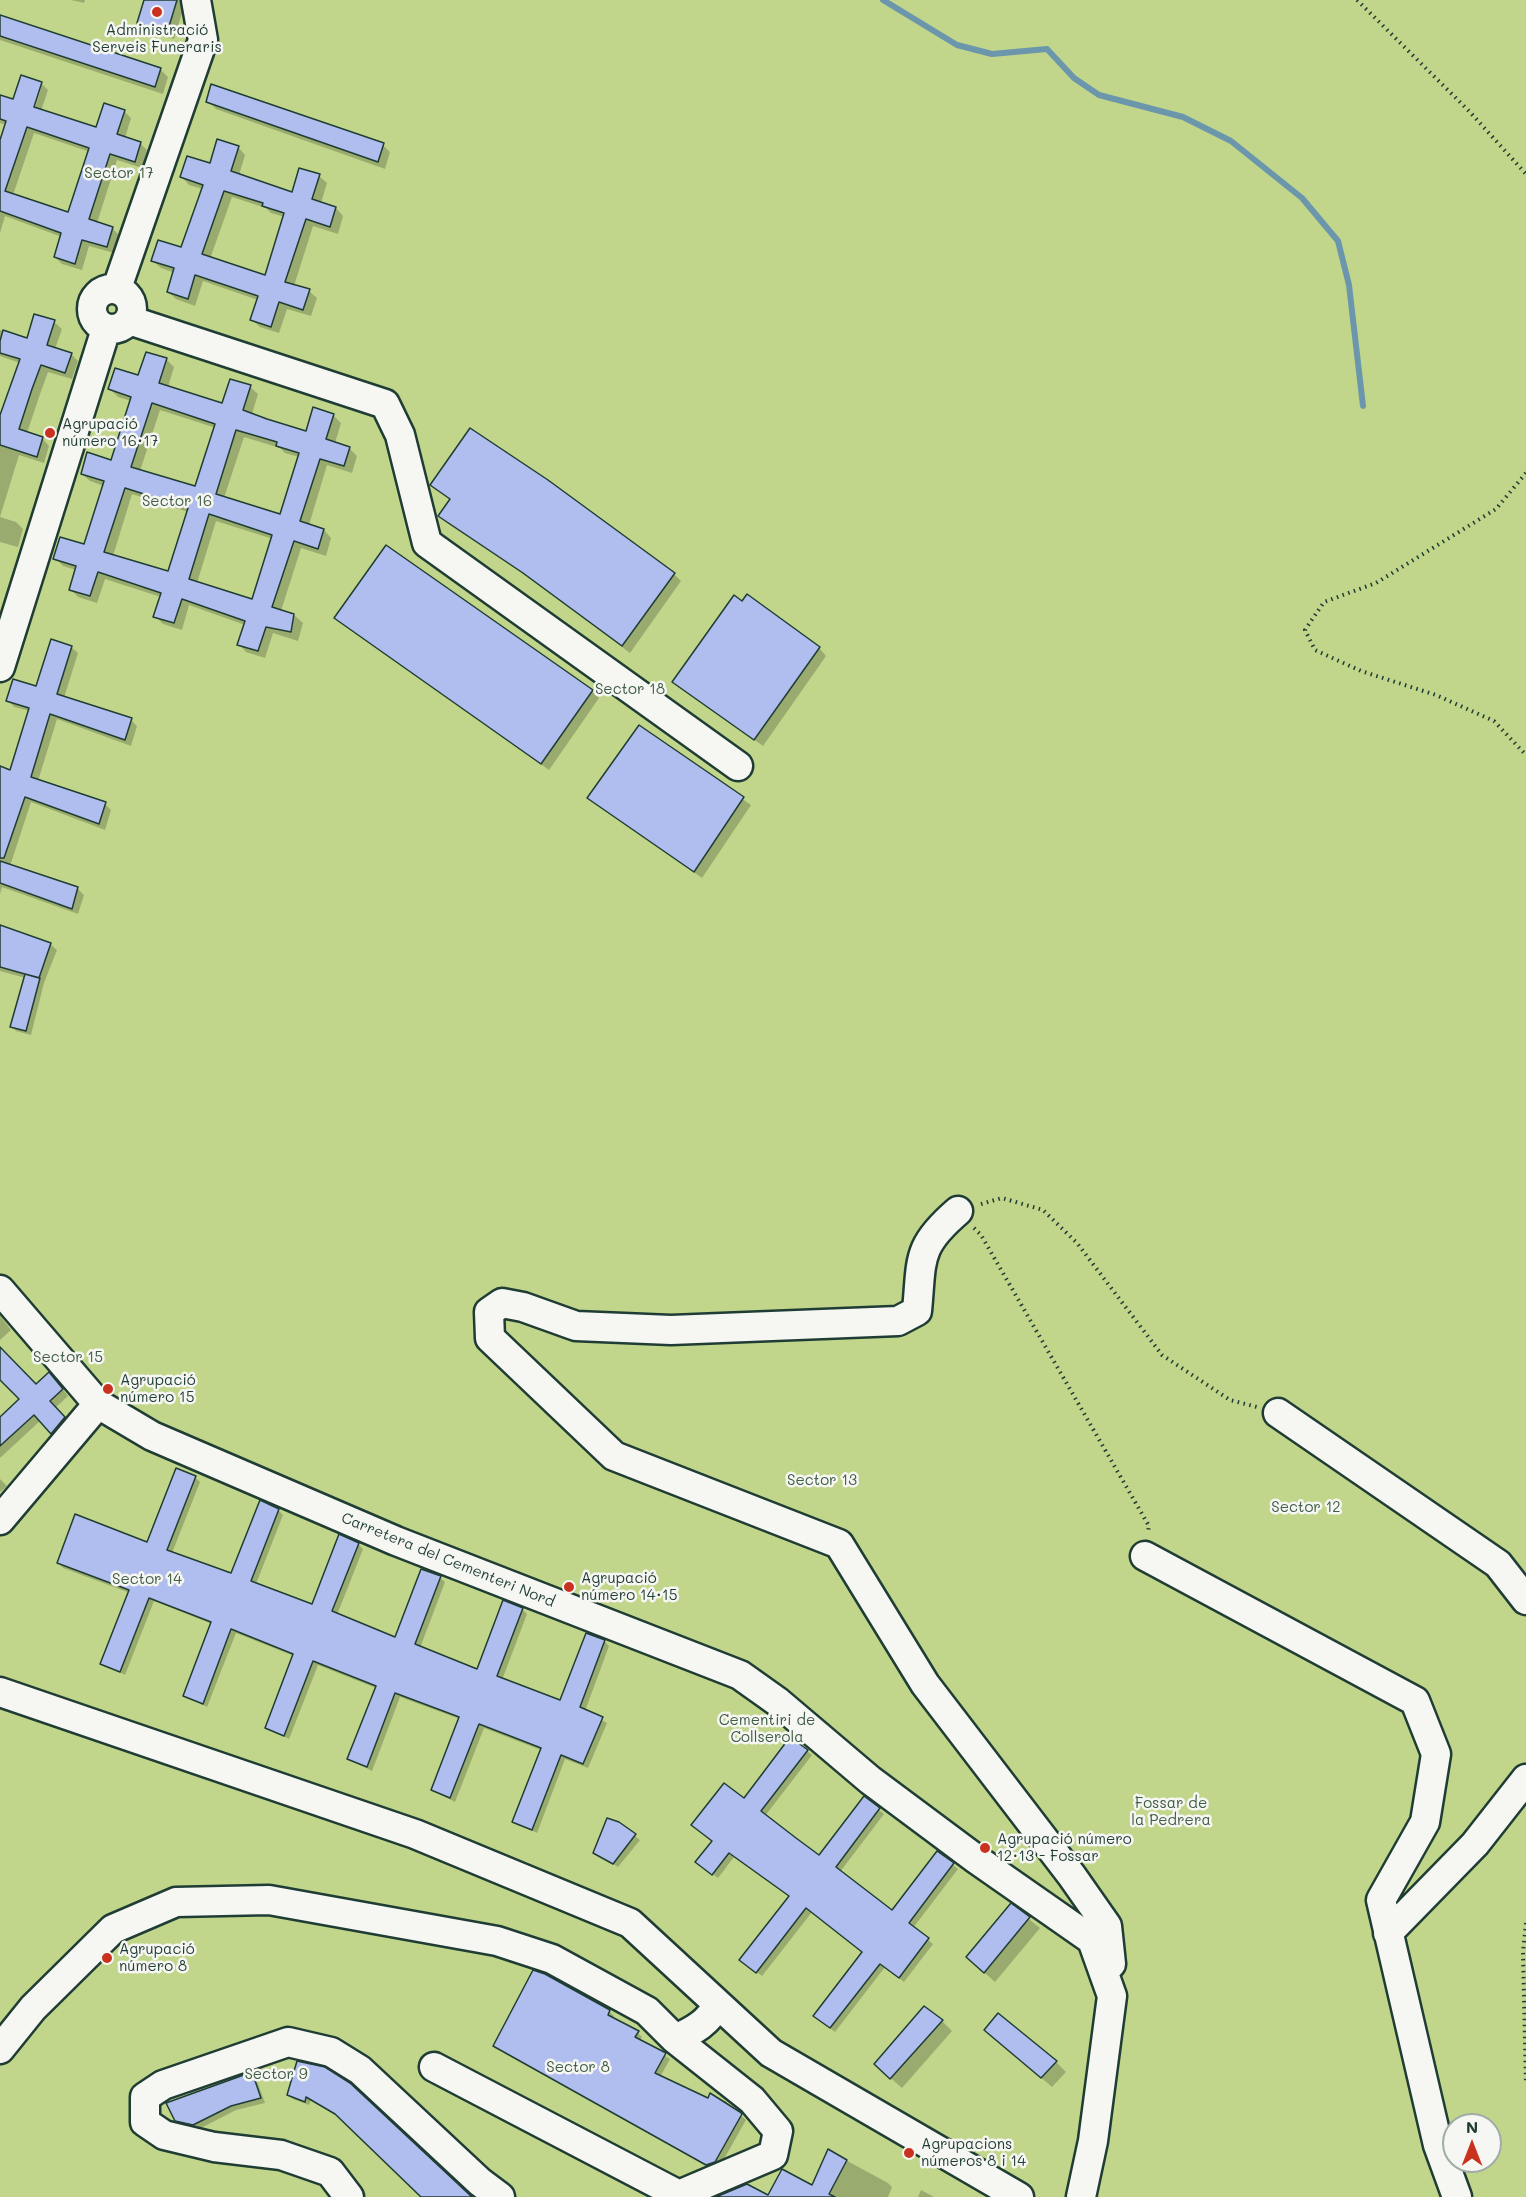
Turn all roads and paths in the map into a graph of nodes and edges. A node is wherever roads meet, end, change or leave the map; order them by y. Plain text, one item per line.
1 (196, 0) edge
2 (1357, 0) edge
3 (1526, 174) edge
4 (117, 325) junction
5 (1526, 473) edge
6 (0, 667) edge
7 (1526, 755) edge
8 (738, 766) dead end
9 (958, 1211) junction
10 (0, 1290) edge
11 (98, 1404) junction
12 (1278, 1413) joint
13 (0, 1520) edge
14 (1145, 1556) joint
15 (1526, 1600) edge
16 (0, 1692) edge
17 (1526, 1779) edge
18 (1526, 1923) edge
19 (1388, 1933) junction
20 (1112, 1996) junction
21 (717, 2004) junction
22 (675, 2039) junction
23 (0, 2049) edge
24 (434, 2067) dead end
25 (1526, 2084) edge
26 (1093, 2141) junction
27 (349, 2197) edge
28 (500, 2197) edge
29 (1019, 2197) edge
30 (1059, 2197) edge
31 (1081, 2197) edge
32 (1457, 2197) edge

1 - 4 street
2 - 3 path
4 - 6 street
4 - 8 street
5 - 7 path
9 - 12 path
9 - 14 path
9 - 20 street
10 - 11 street, Carretera del Cementeri Nord
11 - 13 street
11 - 20 street, Carretera del Cementeri Nord
12 - 15 street
14 - 19 street
16 - 21 street
17 - 19 street
18 - 25 path
19 - 32 street
20 - 26 street, Carretera del Cementeri Nord
21 - 22 street
21 - 29 street
22 - 23 street
22 - 24 street
26 - 30 street, Carretera del Cementeri Nord
26 - 31 street, Carretera del Cementeri Nord
27 - 28 street

